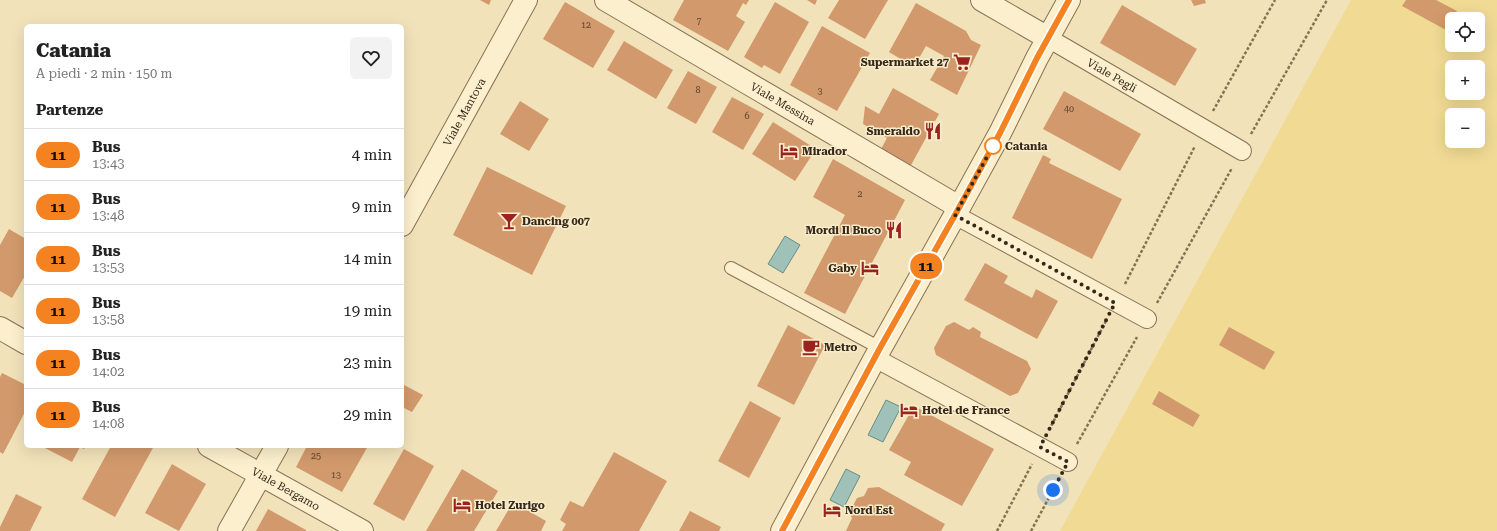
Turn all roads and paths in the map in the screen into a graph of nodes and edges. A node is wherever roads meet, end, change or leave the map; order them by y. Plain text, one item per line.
1 (526, 0) edge
2 (606, 0) edge
3 (982, 0) edge
4 (1069, 0) edge
5 (1275, 0) edge
6 (1327, 0) edge
7 (1048, 38) junction
8 (1204, 129) junction
9 (1242, 151) junction
10 (957, 211) junction
11 (404, 221) edge
12 (731, 268) dead end
13 (1115, 303) junction
14 (1147, 319) junction
15 (0, 328) edge
16 (24, 341) edge
17 (877, 353) junction
18 (1040, 447) junction
19 (213, 448) edge
20 (276, 448) edge
21 (1068, 462) junction
22 (261, 475) junction
23 (784, 530) edge
24 (229, 531) edge
25 (362, 531) edge
26 (997, 531) edge
27 (1031, 531) edge

1 - 11 street, Viale Mantova
2 - 10 street, Viale Messina
3 - 7 street, Viale Pegli
4 - 7 street
5 - 8 path
6 - 9 path
7 - 8 street, Viale Pegli
7 - 10 street
8 - 9 street, Viale Pegli
8 - 13 path
9 - 14 path
10 - 13 street, Viale Messina
10 - 17 street
12 - 17 lane
13 - 14 street, Viale Messina
13 - 18 path
14 - 21 path
15 - 16 street
17 - 18 street
17 - 23 street
18 - 21 street
18 - 26 path
19 - 22 street, Viale Bergamo
20 - 22 street
21 - 27 path
22 - 24 street
22 - 25 street, Viale Bergamo

